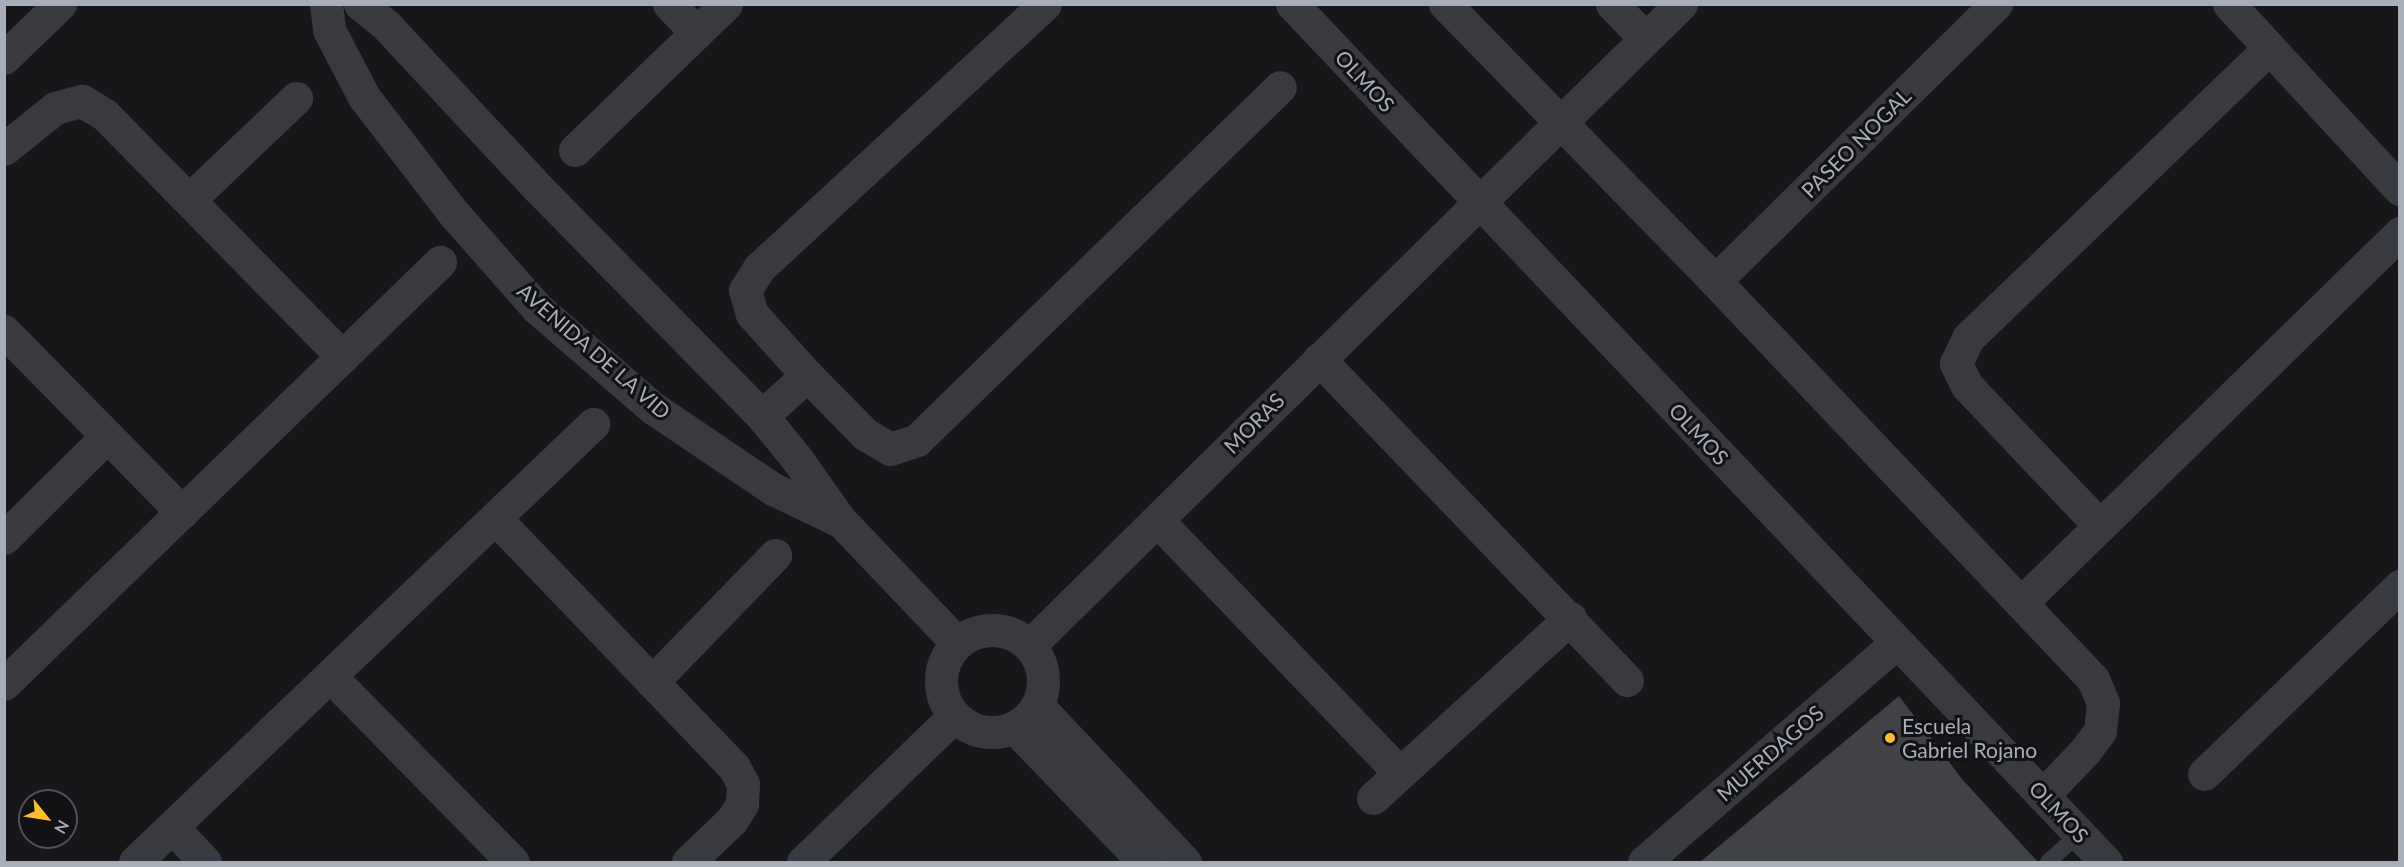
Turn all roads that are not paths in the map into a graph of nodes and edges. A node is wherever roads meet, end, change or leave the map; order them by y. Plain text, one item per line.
1 (60, 4) edge
2 (326, 4) edge
3 (360, 4) edge
4 (669, 4) edge
5 (726, 4) edge
6 (1045, 4) edge
7 (1292, 4) edge
8 (1446, 4) edge
9 (1612, 4) edge
10 (1681, 4) edge
11 (1996, 4) edge
12 (2229, 4) edge
13 (697, 33) junction
14 (1645, 38) junction
15 (2269, 48) junction
16 (4, 58) edge
17 (1280, 87) dead end
18 (296, 98) dead end
19 (1560, 124) junction
20 (4, 149) edge
21 (575, 150) dead end
22 (2400, 189) edge
23 (189, 200) junction
24 (1479, 202) junction
25 (2400, 233) edge
26 (440, 262) dead end
27 (1715, 281) junction
28 (4, 331) edge
29 (343, 357) junction
30 (1319, 359) junction
31 (807, 375) junction
32 (762, 416) junction
33 (593, 424) dead end
34 (107, 436) junction
35 (182, 512) junction
36 (495, 518) junction
37 (840, 520) junction
38 (1157, 520) junction
39 (2100, 526) junction
40 (4, 538) edge
41 (775, 555) dead end
42 (2400, 586) edge
43 (2021, 603) junction
44 (1570, 618) junction
45 (957, 643) junction
46 (1896, 643) junction
47 (1030, 645) junction
48 (11, 665) edge
49 (330, 676) junction
50 (1627, 680) dead end
51 (652, 682) junction
52 (954, 716) junction
53 (1025, 716) junction
54 (1400, 773) junction
55 (2204, 774) dead end
56 (2043, 795) junction
57 (1373, 798) dead end
58 (172, 827) junction
59 (2079, 834) junction
60 (135, 862) edge
61 (205, 862) edge
62 (513, 862) edge
63 (688, 862) edge
64 (803, 862) edge
65 (1144, 862) edge
66 (1185, 862) edge
67 (1644, 862) edge
68 (2048, 862) edge
69 (2106, 862) edge

1 - 16 street
2 - 37 street, AVENIDA DE LA VID
3 - 32 street, AVENIDA DE LA VID
4 - 13 street
5 - 13 street
6 - 31 street
7 - 24 street, OLMOS
8 - 19 street
9 - 14 street
10 - 14 street, MORAS
11 - 27 street, PASEO NOGAL
12 - 15 street
13 - 21 street
14 - 19 street, MORAS
15 - 22 street
15 - 39 street
17 - 31 street
18 - 23 street
19 - 24 street, MORAS
19 - 27 street
20 - 23 street
23 - 29 street
24 - 30 street, MORAS
24 - 46 street, OLMOS
25 - 39 street
26 - 29 street
27 - 43 street
28 - 34 street
29 - 35 street
30 - 38 street, MORAS
30 - 44 street
31 - 32 street
32 - 37 street, AVENIDA DE LA VID
33 - 36 street
34 - 35 street
34 - 40 street
35 - 48 street
36 - 49 street
36 - 51 street
37 - 45 street, AVENIDA DE LA VID
38 - 47 street, MORAS
38 - 54 street
39 - 43 street
41 - 51 street
42 - 55 street
43 - 56 street
44 - 50 street
44 - 54 street
45 - 47 street
45 - 52 street
46 - 56 street, OLMOS
46 - 67 street, MUERDAGOS
47 - 53 street
49 - 58 street
49 - 62 street
51 - 63 street
52 - 53 street
52 - 64 street
53 - 65 street
53 - 66 street
54 - 57 street
56 - 59 street, OLMOS
58 - 60 street
58 - 61 street
59 - 68 lane
59 - 69 street, OLMOS

